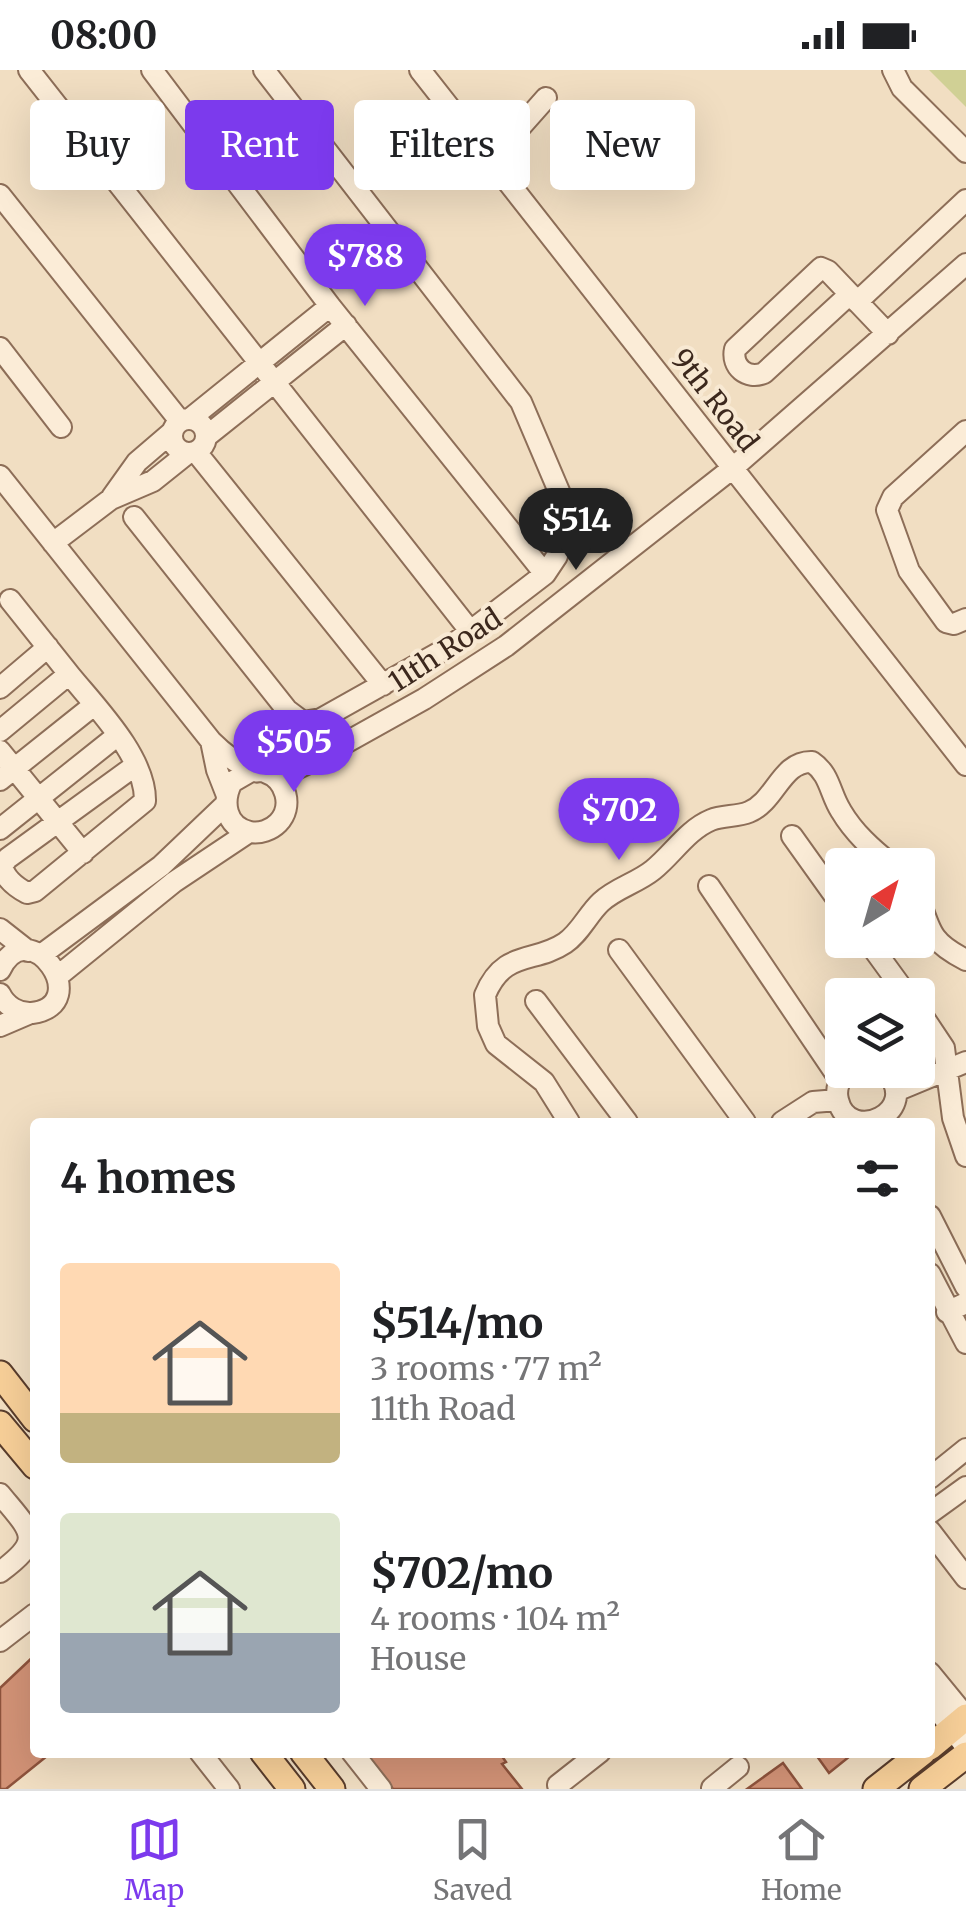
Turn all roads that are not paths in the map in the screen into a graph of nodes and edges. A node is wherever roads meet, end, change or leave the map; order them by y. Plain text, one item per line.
1 (29, 70) edge
2 (152, 70) edge
3 (264, 70) edge
4 (420, 70) edge
5 (893, 70) edge
6 (546, 98) dead end
7 (443, 100) edge
8 (530, 116) edge
9 (966, 152) edge
10 (514, 190) edge
11 (0, 195) edge
12 (966, 200) edge
13 (966, 264) edge
14 (854, 298) junction
15 (330, 306) junction
16 (346, 325) junction
17 (888, 334) junction
18 (0, 348) edge
19 (262, 362) junction
20 (277, 381) junction
21 (181, 424) junction
22 (61, 427) dead end
23 (966, 431) edge
24 (197, 447) junction
25 (734, 467) junction
26 (0, 476) edge
27 (111, 499) junction
28 (134, 517) dead end
29 (53, 543) junction
30 (545, 574) junction
31 (10, 600) dead end
32 (966, 619) edge
33 (471, 632) junction
34 (48, 647) junction
35 (69, 674) junction
36 (383, 685) junction
37 (0, 688) edge
38 (94, 706) junction
39 (0, 732) edge
40 (118, 735) junction
41 (211, 742) junction
42 (0, 751) edge
43 (313, 761) junction
44 (966, 764) edge
45 (136, 765) junction
46 (258, 771) junction
47 (7, 774) edge
48 (38, 797) junction
49 (226, 799) junction
50 (287, 803) junction
51 (58, 820) junction
52 (0, 829) edge
53 (248, 832) junction
54 (792, 836) dead end
55 (872, 848) edge
56 (83, 852) junction
57 (825, 882) edge
58 (710, 886) dead end
59 (0, 929) edge
60 (935, 940) edge
61 (618, 950) dead end
62 (35, 953) junction
63 (966, 960) edge
64 (0, 970) edge
65 (58, 976) junction
66 (0, 994) edge
67 (536, 1001) dead end
68 (28, 1014) junction
69 (0, 1026) edge
70 (935, 1034) edge
71 (825, 1059) edge
72 (954, 1066) edge
73 (834, 1088) edge
74 (842, 1088) edge
75 (893, 1089) edge
76 (566, 1118) edge
77 (624, 1118) edge
78 (742, 1118) edge
79 (788, 1118) edge
80 (854, 1118) edge
81 (879, 1118) edge
82 (966, 1156) edge
83 (936, 1244) edge
84 (935, 1280) edge
85 (966, 1287) edge
86 (957, 1308) edge
87 (966, 1343) edge
88 (0, 1374) edge
89 (30, 1413) edge
90 (0, 1424) edge
91 (966, 1449) edge
92 (30, 1460) edge
93 (935, 1474) edge
94 (966, 1487) edge
95 (0, 1494) edge
96 (935, 1509) edge
97 (935, 1538) edge
98 (0, 1572) edge
99 (966, 1578) edge
100 (30, 1602) edge
101 (30, 1618) edge
102 (0, 1625) edge
103 (0, 1641) edge
104 (935, 1681) edge
105 (935, 1704) edge
106 (964, 1730) edge
107 (935, 1744) edge
108 (205, 1758) edge
109 (268, 1758) edge
110 (309, 1758) edge
111 (357, 1758) edge
112 (592, 1758) edge
113 (900, 1758) edge
114 (916, 1758) edge
115 (738, 1767) dead end
116 (558, 1785) dead end
117 (712, 1788) edge
118 (878, 1788) edge
119 (228, 1789) edge
120 (292, 1789) edge
121 (332, 1789) edge
122 (381, 1789) edge
123 (922, 1789) edge

1 - 19 street
2 - 15 street
3 - 30 street
4 - 7 street, 9th Road
5 - 9 street
6 - 8 street
10 - 25 street, 9th Road
11 - 21 street
12 - 14 street
13 - 17 street, 11th Road
14 - 14 street
14 - 17 street
15 - 16 street
15 - 19 street
16 - 20 street
16 - 30 street
17 - 25 street, 11th Road
18 - 22 street
19 - 20 street
19 - 21 street
20 - 24 street
20 - 33 street
21 - 24 street
21 - 24 street
21 - 27 street
23 - 32 street
24 - 27 street
24 - 36 street
25 - 43 street, 11th Road
25 - 44 street, 9th Road
26 - 29 street
27 - 29 street
28 - 36 street
29 - 41 street
30 - 33 street
31 - 34 street
33 - 36 street
34 - 35 street
34 - 37 street
35 - 38 street
35 - 39 street
38 - 40 street
38 - 47 street
40 - 45 street
40 - 48 street
41 - 46 street
41 - 49 street
42 - 47 street
43 - 46 street, 11th Road
43 - 50 street, 11th Road
45 - 51 street
45 - 56 street
46 - 49 street
46 - 50 street
47 - 48 street
48 - 51 street
48 - 52 street
49 - 53 street
49 - 62 street
50 - 53 street
51 - 56 street
51 - 56 street
53 - 65 street
54 - 57 street
55 - 76 street
58 - 71 street
59 - 62 street
60 - 63 street
61 - 78 street
62 - 64 street
62 - 65 street
65 - 68 street
66 - 68 street
67 - 77 street
68 - 69 street
70 - 72 street
72 - 75 street
72 - 82 street
73 - 79 street
74 - 80 street
75 - 81 street
83 - 85 street
84 - 86 street
86 - 87 street
88 - 89 main road
90 - 92 main road
91 - 93 street
94 - 96 street
95 - 98 street
97 - 99 street
100 - 102 street
101 - 103 street
104 - 106 street
105 - 106 street
106 - 107 main road
106 - 123 main road
108 - 119 street
109 - 120 main road
110 - 121 main road
111 - 122 street
112 - 116 street
113 - 118 main road
114 - 118 main road
115 - 117 street

